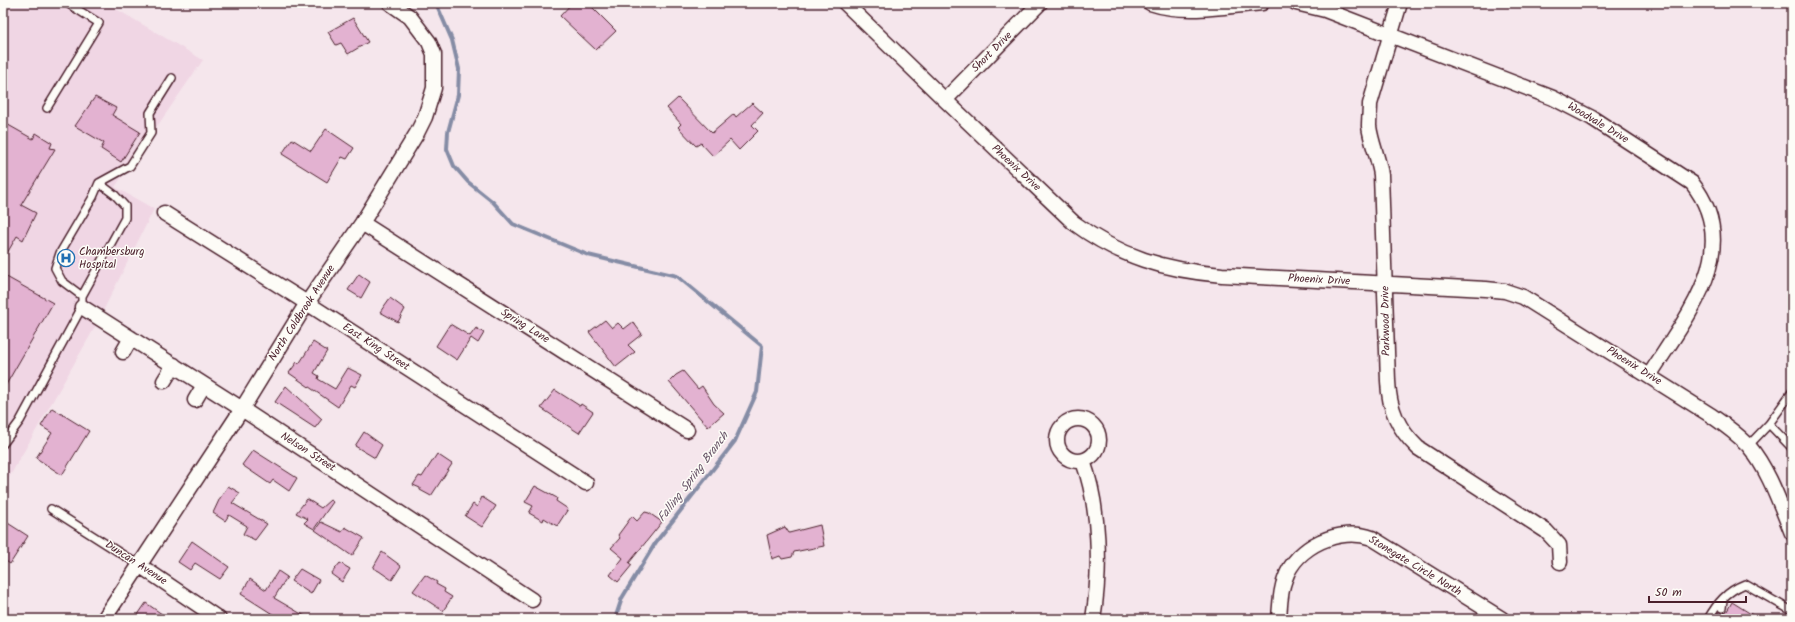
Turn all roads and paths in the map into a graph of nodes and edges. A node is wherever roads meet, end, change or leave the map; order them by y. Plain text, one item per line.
1 (67, 3) edge
2 (390, 3) edge
3 (846, 3) edge
4 (1040, 3) edge
5 (1150, 3) edge
6 (1262, 3) edge
7 (1296, 3) edge
8 (1400, 3) edge
9 (1390, 35) junction
10 (172, 78) dead end
11 (944, 100) junction
12 (47, 108) dead end
13 (99, 183) junction
14 (164, 213) dead end
15 (362, 223) junction
16 (1386, 284) junction
17 (82, 302) junction
18 (307, 303) junction
19 (131, 338) junction
20 (123, 352) dead end
21 (174, 365) junction
22 (1649, 376) junction
23 (164, 381) dead end
24 (204, 385) junction
25 (1792, 392) edge
26 (195, 400) dead end
27 (242, 409) junction
28 (1769, 424) junction
29 (687, 430) dead end
30 (3, 444) edge
31 (1748, 446) junction
32 (1792, 448) edge
33 (1083, 461) dead end
34 (586, 483) dead end
35 (51, 509) dead end
36 (1792, 533) edge
37 (1560, 562) dead end
38 (140, 564) junction
39 (532, 600) dead end
40 (1723, 600) junction
41 (1722, 608) dead end
42 (1792, 611) edge
43 (104, 619) edge
44 (219, 619) edge
45 (1093, 619) edge
46 (1279, 619) edge
47 (1502, 619) edge
48 (1708, 619) edge

1 - 12 lane
2 - 15 street, North Coldbrook Avenue
3 - 11 street, Phoenix Drive
4 - 11 street, Short Drive
5 - 6 street
7 - 9 street, Woodvale Drive
8 - 9 street, Parkwood Drive
9 - 16 street, Parkwood Drive
9 - 22 street, Woodvale Drive
10 - 13 lane
11 - 16 street, Phoenix Drive
13 - 17 lane
13 - 17 lane
14 - 18 street, East King Street
15 - 18 street, North Coldbrook Avenue
15 - 29 street, Spring Lane
16 - 22 street, Phoenix Drive
16 - 37 street, Parkwood Drive
17 - 19 street, Nelson Street
17 - 30 lane
18 - 27 street, North Coldbrook Avenue
18 - 34 street, East King Street
19 - 20 street
19 - 21 street, Nelson Street
21 - 23 street
21 - 24 street, Nelson Street
22 - 31 street, Phoenix Drive
24 - 26 street
24 - 27 street, Nelson Street
25 - 28 lane
27 - 38 street, North Coldbrook Avenue
27 - 39 street, Nelson Street
28 - 31 lane
28 - 32 lane
31 - 36 street, Phoenix Drive
33 - 45 street
35 - 38 lane, Duncan Avenue
38 - 43 street, North Coldbrook Avenue
38 - 44 street, Duncan Avenue
40 - 41 lane
40 - 42 lane
40 - 48 lane
46 - 47 street, Stonegate Circle North

